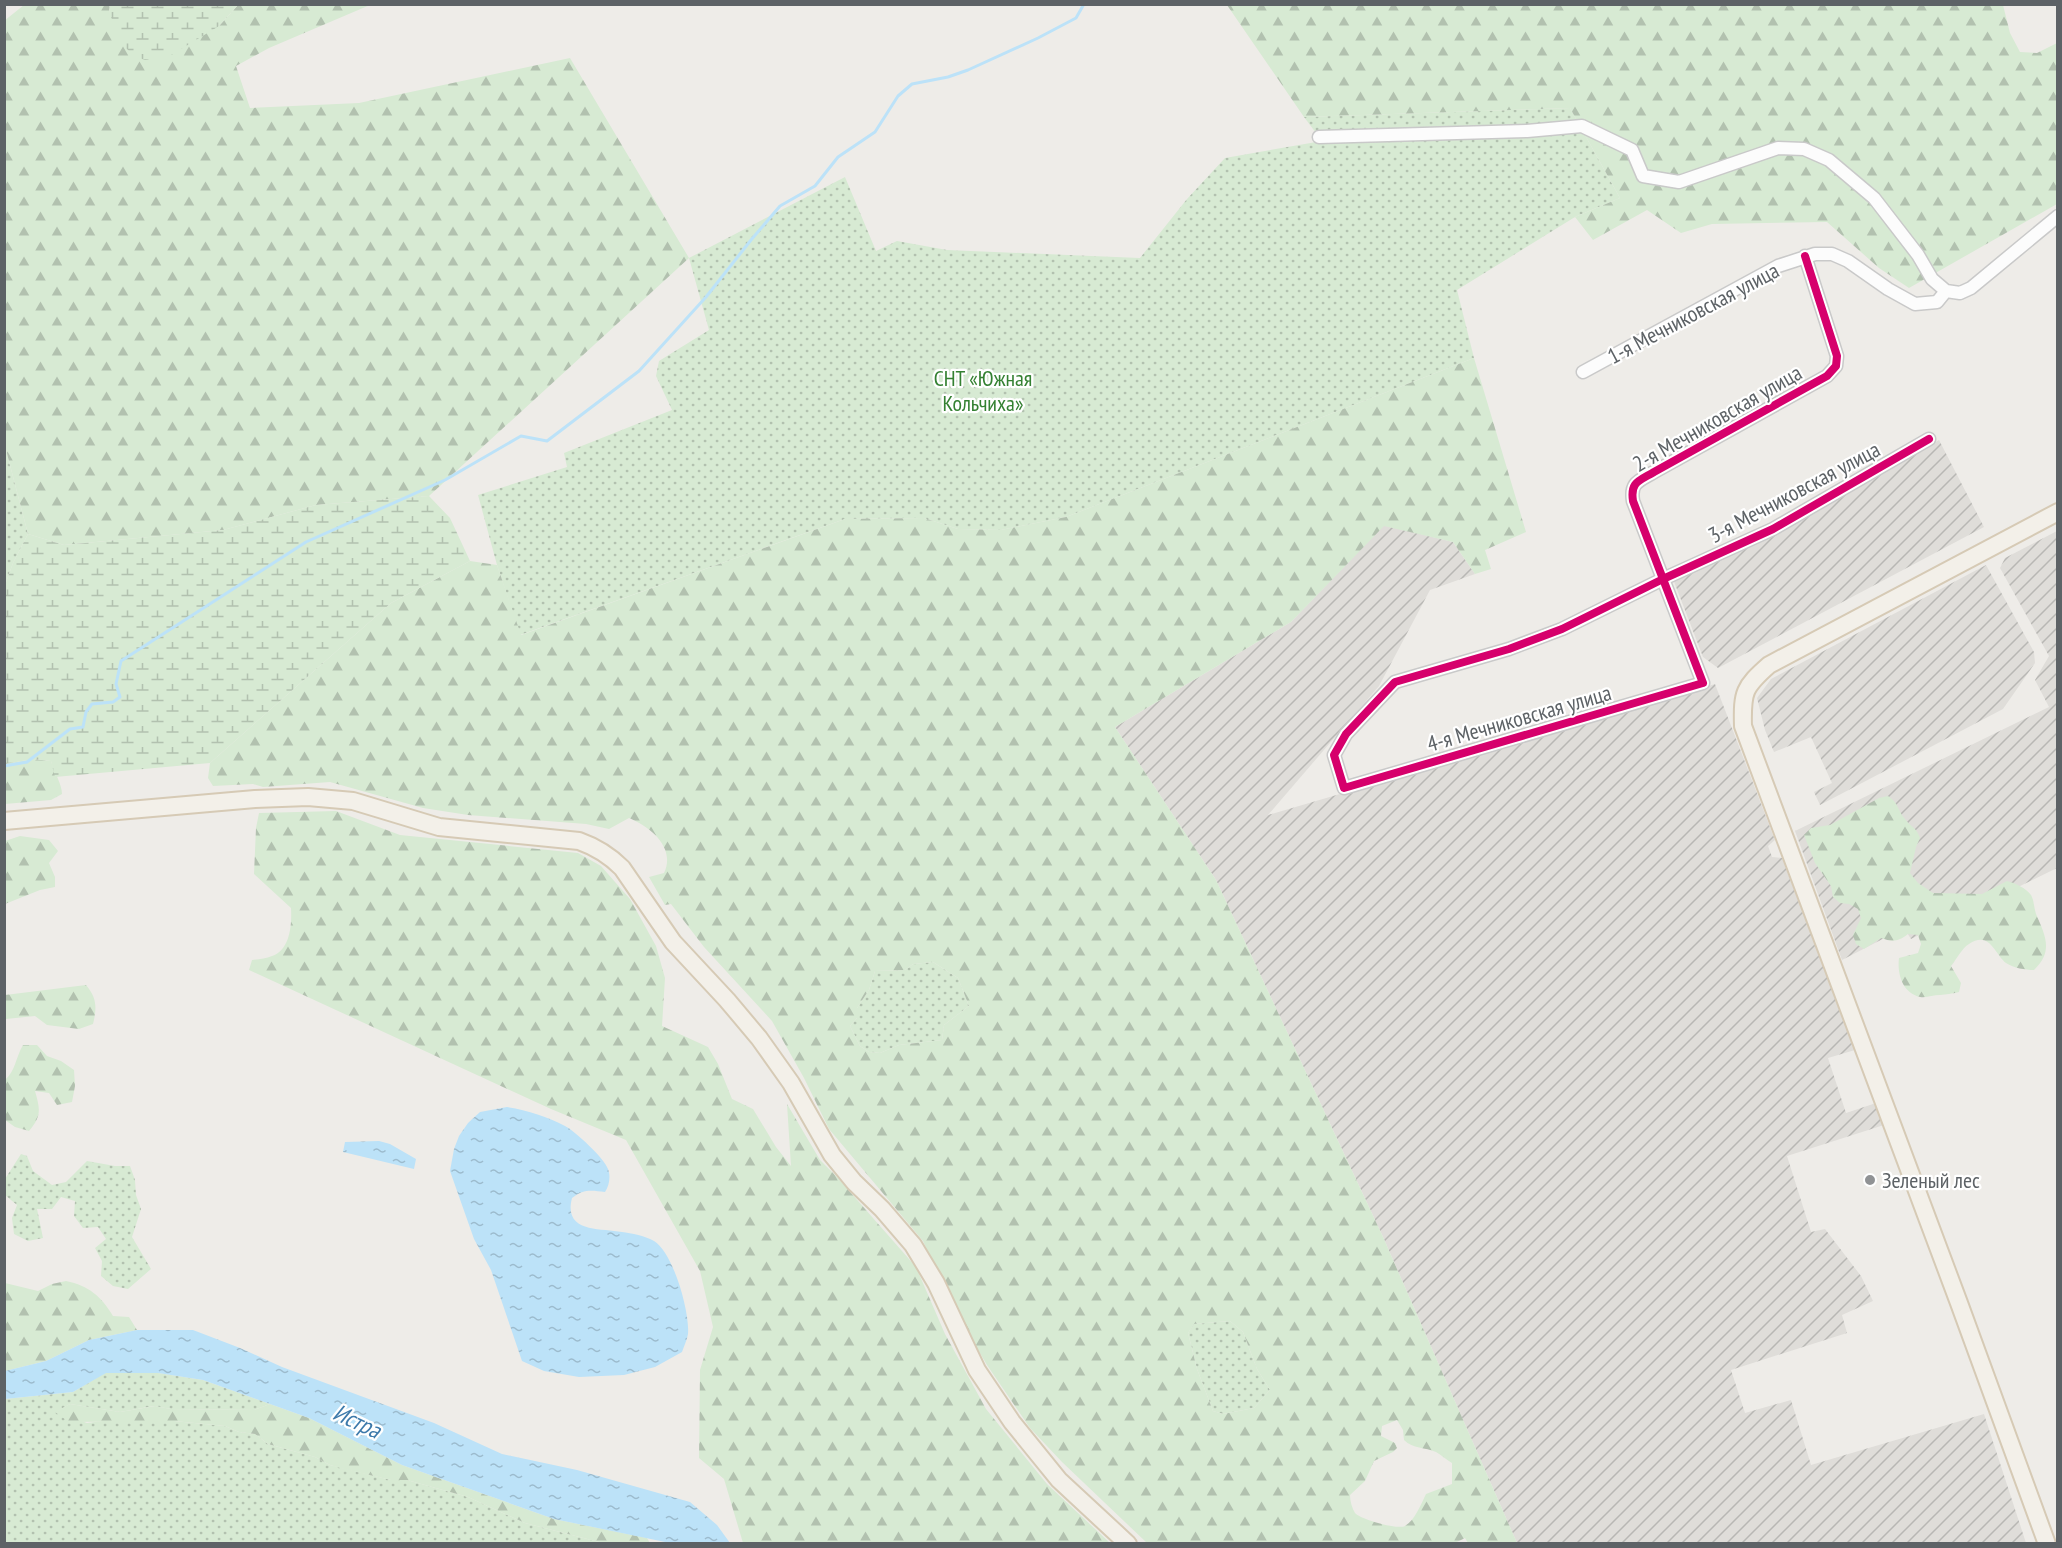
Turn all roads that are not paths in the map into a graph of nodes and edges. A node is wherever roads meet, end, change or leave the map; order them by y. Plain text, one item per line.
1 (1319, 137) dead end
2 (2058, 216) edge
3 (1805, 256) junction
4 (1946, 291) junction
5 (1583, 372) dead end
6 (1929, 439) dead end
7 (2058, 512) edge
8 (1663, 579) junction
9 (1703, 683) joint
10 (1344, 788) joint
11 (4, 821) edge
12 (1128, 1544) edge
13 (2047, 1544) edge

1 - 4 street
2 - 4 street, 1-я Мечниковская улица
3 - 4 street, 1-я Мечниковская улица
3 - 5 street, 1-я Мечниковская улица
3 - 8 street, 2-я Мечниковская улица
6 - 8 street, 3-я Мечниковская улица
7 - 13 main road
8 - 9 street, 2-я Мечниковская улица
8 - 10 street, 3-я Мечниковская улица
9 - 10 street, 4-я Мечниковская улица
11 - 12 main road

